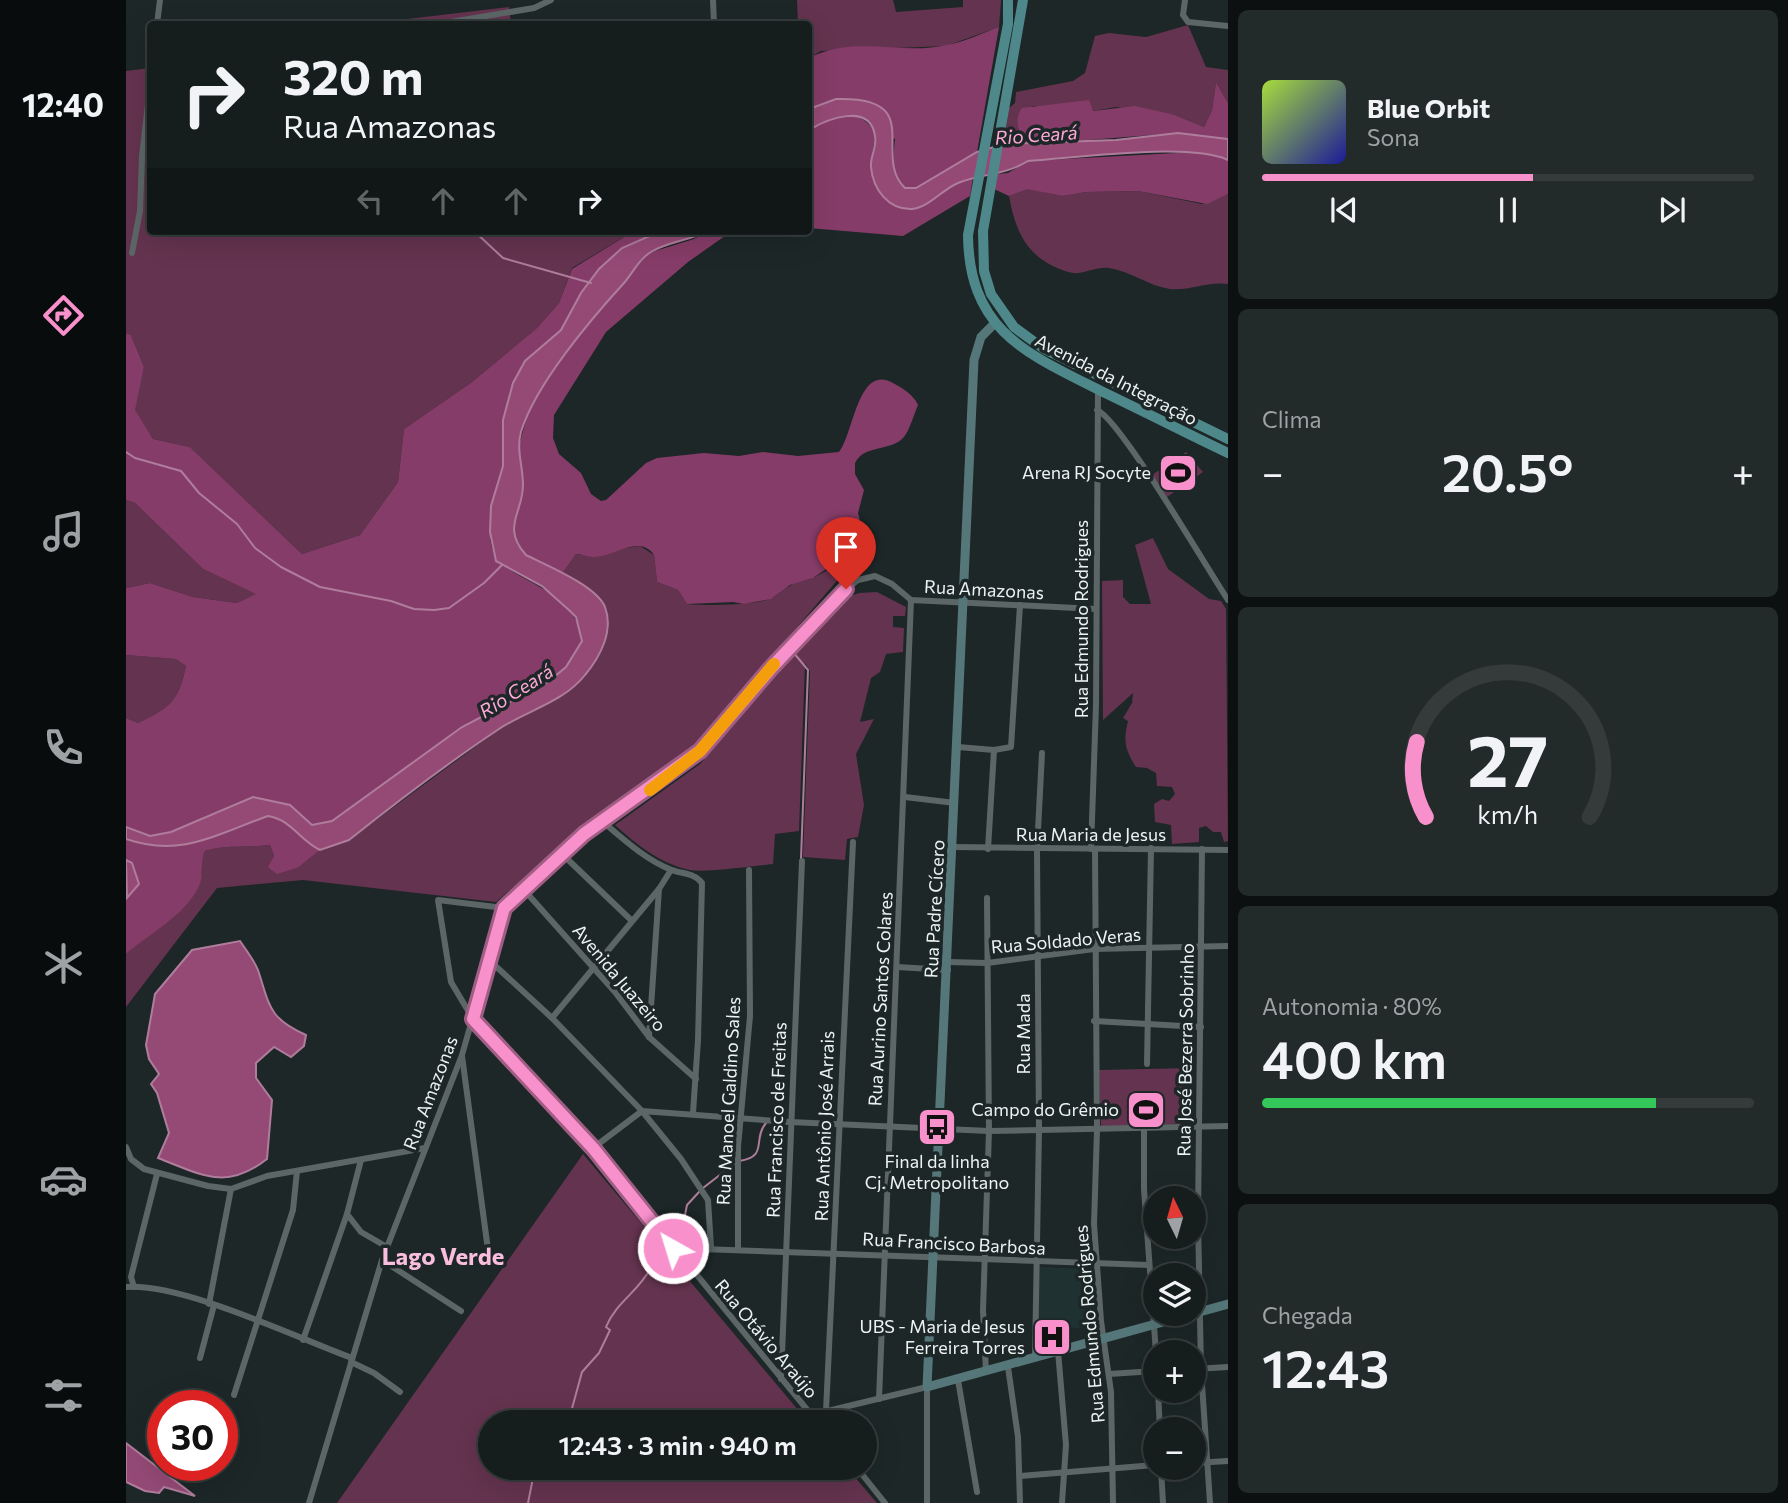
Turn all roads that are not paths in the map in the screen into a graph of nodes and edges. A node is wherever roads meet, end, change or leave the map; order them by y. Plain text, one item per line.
1 (160, 0) edge
2 (551, 0) edge
3 (713, 0) edge
4 (1008, 0) edge
5 (1023, 0) edge
6 (1185, 0) edge
7 (542, 1) edge
8 (158, 21) edge
9 (457, 21) edge
10 (714, 21) edge
11 (1228, 26) edge
12 (147, 113) edge
13 (132, 253) dead end
14 (995, 323) junction
15 (1080, 367) junction
16 (1076, 378) junction
17 (1098, 389) junction
18 (1097, 410) junction
19 (1228, 439) edge
20 (1228, 453) edge
21 (911, 600) junction
22 (1228, 600) edge
23 (965, 603) junction
24 (1020, 605) junction
25 (1096, 609) junction
26 (958, 747) junction
27 (994, 750) junction
28 (1042, 753) dead end
29 (905, 797) junction
30 (956, 803) junction
31 (603, 822) junction
32 (853, 842) dead end
33 (953, 847) junction
34 (1151, 848) junction
35 (988, 849) junction
36 (1093, 849) junction
37 (1202, 849) junction
38 (1037, 850) junction
39 (1228, 850) edge
40 (561, 853) junction
41 (802, 862) dead end
42 (671, 870) junction
43 (749, 870) dead end
44 (659, 890) junction
45 (525, 891) junction
46 (987, 898) dead end
47 (504, 908) junction
48 (631, 920) junction
49 (1202, 946) junction
50 (1228, 946) edge
51 (1149, 947) junction
52 (1094, 949) junction
53 (1038, 955) junction
54 (489, 960) junction
55 (986, 963) junction
56 (948, 966) junction
57 (594, 967) junction
58 (897, 967) junction
59 (552, 1018) junction
60 (473, 1019) junction
61 (1094, 1021) junction
62 (1147, 1024) junction
63 (1201, 1027) junction
64 (649, 1037) junction
65 (462, 1055) junction
66 (1147, 1064) dead end
67 (696, 1079) junction
68 (642, 1111) junction
69 (692, 1113) junction
70 (742, 1118) junction
71 (790, 1122) junction
72 (840, 1125) junction
73 (1198, 1126) junction
74 (1228, 1126) edge
75 (889, 1127) junction
76 (1144, 1128) junction
77 (940, 1129) junction
78 (1039, 1130) junction
79 (1097, 1130) junction
80 (989, 1131) junction
81 (126, 1147) edge
82 (425, 1148) junction
83 (593, 1148) junction
84 (361, 1160) junction
85 (297, 1171) junction
86 (157, 1174) junction
87 (231, 1189) junction
88 (347, 1214) junction
89 (387, 1247) junction
90 (673, 1248) junction
91 (711, 1248) junction
92 (738, 1248) junction
93 (488, 1250) dead end
94 (785, 1250) junction
95 (835, 1252) junction
96 (883, 1254) junction
97 (933, 1256) junction
98 (382, 1260) junction
99 (985, 1260) junction
100 (1035, 1263) junction
101 (1095, 1263) junction
102 (1149, 1263) edge
103 (1199, 1263) edge
104 (1143, 1265) edge
105 (130, 1287) edge
106 (212, 1304) junction
107 (1228, 1304) edge
108 (1206, 1310) edge
109 (461, 1311) dead end
110 (258, 1323) junction
111 (1152, 1326) edge
112 (303, 1340) junction
113 (1103, 1340) junction
114 (1058, 1351) junction
115 (200, 1358) dead end
116 (1035, 1358) junction
117 (351, 1360) junction
118 (1008, 1367) junction
119 (1228, 1367) edge
120 (1206, 1368) edge
121 (986, 1372) junction
122 (1143, 1372) edge
123 (1109, 1374) junction
124 (781, 1379) junction
125 (958, 1380) junction
126 (927, 1387) junction
127 (236, 1390) edge
128 (400, 1392) dead end
129 (879, 1399) junction
130 (1201, 1403) edge
131 (807, 1410) edge
132 (826, 1410) edge
133 (830, 1410) edge
134 (1228, 1461) edge
135 (1207, 1462) junction
136 (1143, 1466) edge
137 (1114, 1468) junction
138 (1066, 1472) junction
139 (1020, 1476) junction
140 (867, 1480) edge
141 (1162, 1480) edge
142 (977, 1492) dead end
143 (309, 1503) edge
144 (885, 1503) edge
145 (927, 1503) edge
146 (1020, 1503) edge
147 (1062, 1503) edge
148 (1113, 1503) edge
149 (1163, 1503) edge
150 (1210, 1503) edge

1 - 8 street
2 - 7 street
3 - 10 street
4 - 14 main road, Avenida da Integração
5 - 15 main road, Avenida da Integração
6 - 11 street
7 - 9 street
12 - 13 street
14 - 16 main road, Avenida da Integração
14 - 23 street, Rua Padre Cícero
15 - 16 main road
15 - 19 main road, Avenida da Integração
16 - 17 main road, Avenida da Integração
17 - 18 street, Rua Edmundo Rodrigues
17 - 20 main road, Avenida da Integração
18 - 22 street
18 - 25 street, Rua Edmundo Rodrigues
21 - 23 street, Rua Amazonas
21 - 29 street, Rua Aurino Santos Colares
21 - 31 street, Rua Amazonas
23 - 24 street, Rua Amazonas
23 - 26 street, Rua Padre Cícero
24 - 25 street, Rua Amazonas
24 - 27 street
25 - 36 street, Rua Edmundo Rodrigues
26 - 27 street
26 - 30 street, Rua Padre Cícero
27 - 35 street
28 - 38 street, Rua Mada
29 - 30 street
29 - 58 street, Rua Aurino Santos Colares
30 - 33 street, Rua Padre Cícero
31 - 40 street, Rua Amazonas
31 - 42 street
32 - 72 street, Rua Antônio José Arrais
33 - 35 street, Rua Maria de Jesus
33 - 56 street, Rua Padre Cícero
34 - 36 street, Rua Maria de Jesus
34 - 37 street, Rua Maria de Jesus
34 - 51 street
35 - 38 street, Rua Maria de Jesus
36 - 38 street, Rua Maria de Jesus
36 - 52 street, Rua Edmundo Rodrigues
37 - 39 street, Rua Maria de Jesus
37 - 49 street, Rua José Bezerra Sobrinho
38 - 53 street, Rua Mada
40 - 45 street, Rua Amazonas
40 - 48 street
41 - 71 street, Rua Francisco de Freitas
42 - 44 street
42 - 67 street
43 - 70 street, Rua Manoel Galdino Sales
44 - 48 street
44 - 64 street
45 - 47 street, Rua Amazonas
45 - 57 street, Avenida Juazeiro
46 - 55 street
47 - 54 street, Rua Amazonas
47 - 60 street, Rua Otávio Araújo
48 - 57 street
49 - 50 street, Rua Soldado Veras
49 - 51 street, Rua Soldado Veras
49 - 63 street, Rua José Bezerra Sobrinho
51 - 52 street, Rua Soldado Veras
51 - 62 street
52 - 53 street, Rua Soldado Veras
52 - 61 street, Rua Edmundo Rodrigues
53 - 55 street, Rua Soldado Veras
53 - 78 street, Rua Mada
54 - 59 street
54 - 60 street, Rua Amazonas
55 - 56 street, Rua Soldado Veras
55 - 80 street
56 - 58 street, Rua Soldado Veras
56 - 77 street, Rua Padre Cícero
57 - 59 street
57 - 64 street, Avenida Juazeiro
58 - 75 street, Rua Aurino Santos Colares
59 - 68 street
60 - 65 street, Rua Amazonas
60 - 83 street, Rua Otávio Araújo
61 - 62 street
61 - 79 street, Rua Edmundo Rodrigues
62 - 63 street
62 - 66 street
63 - 73 street, Rua José Bezerra Sobrinho
64 - 67 street, Avenida Juazeiro
65 - 82 street, Rua Amazonas
65 - 93 street
67 - 69 street
68 - 69 street
68 - 83 street
68 - 91 street
69 - 70 street
70 - 71 street
70 - 92 street, Rua Manoel Galdino Sales
71 - 72 street
71 - 94 street, Rua Francisco de Freitas
72 - 75 street
72 - 95 street, Rua Antônio José Arrais
73 - 74 street
73 - 76 street
73 - 103 street, Rua José Bezerra Sobrinho
75 - 77 street
75 - 96 street, Rua Aurino Santos Colares
76 - 79 street
76 - 102 street
77 - 80 street
77 - 97 street, Rua Padre Cícero
78 - 79 street
78 - 80 street
78 - 100 street, Rua Mada
79 - 101 street, Rua Edmundo Rodrigues
80 - 99 street
81 - 86 street
82 - 84 street
82 - 89 street, Rua Amazonas
83 - 90 street, Rua Otávio Araújo
84 - 85 street
84 - 88 street
85 - 87 street
85 - 110 street
86 - 87 street
86 - 105 street
87 - 106 street
88 - 89 street
88 - 112 street
89 - 98 street, Rua Amazonas
90 - 91 street, Rua Francisco Barbosa
90 - 124 street, Rua Otávio Araújo
91 - 92 street, Rua Francisco Barbosa
92 - 94 street, Rua Francisco Barbosa
94 - 95 street, Rua Francisco Barbosa
94 - 124 street, Rua Francisco de Freitas
95 - 96 street, Rua Francisco Barbosa
95 - 132 street, Rua Antônio José Arrais
96 - 97 street, Rua Francisco Barbosa
96 - 129 street, Rua Aurino Santos Colares
97 - 99 street, Rua Francisco Barbosa
97 - 126 street, Rua Padre Cícero
98 - 109 street
98 - 117 street, Rua Amazonas
99 - 100 street, Rua Francisco Barbosa
99 - 121 street
100 - 101 street, Rua Francisco Barbosa
100 - 116 street, Rua Mada
101 - 104 street, Rua Francisco Barbosa
101 - 113 street, Rua Edmundo Rodrigues
105 - 106 street
106 - 110 street
106 - 115 street
107 - 108 street
110 - 112 street
110 - 127 street
111 - 113 street
112 - 117 street
113 - 114 street
113 - 123 street, Rua Edmundo Rodrigues
114 - 116 street
114 - 138 street
116 - 118 street
117 - 128 street
117 - 143 street, Rua Amazonas
118 - 121 street
118 - 139 street
119 - 120 street
121 - 125 street
122 - 123 street
123 - 137 street, Rua Edmundo Rodrigues
124 - 131 street, Rua Otávio Araújo
125 - 126 street
125 - 142 street
126 - 129 street
126 - 145 street, Rua Padre Cícero
129 - 133 street
130 - 135 street, Rua José Bezerra Sobrinho
134 - 135 street
135 - 150 street, Rua José Bezerra Sobrinho
136 - 137 street
137 - 138 street
137 - 148 street, Rua Edmundo Rodrigues
138 - 139 street
138 - 147 street
139 - 146 street
140 - 144 street
141 - 149 street

